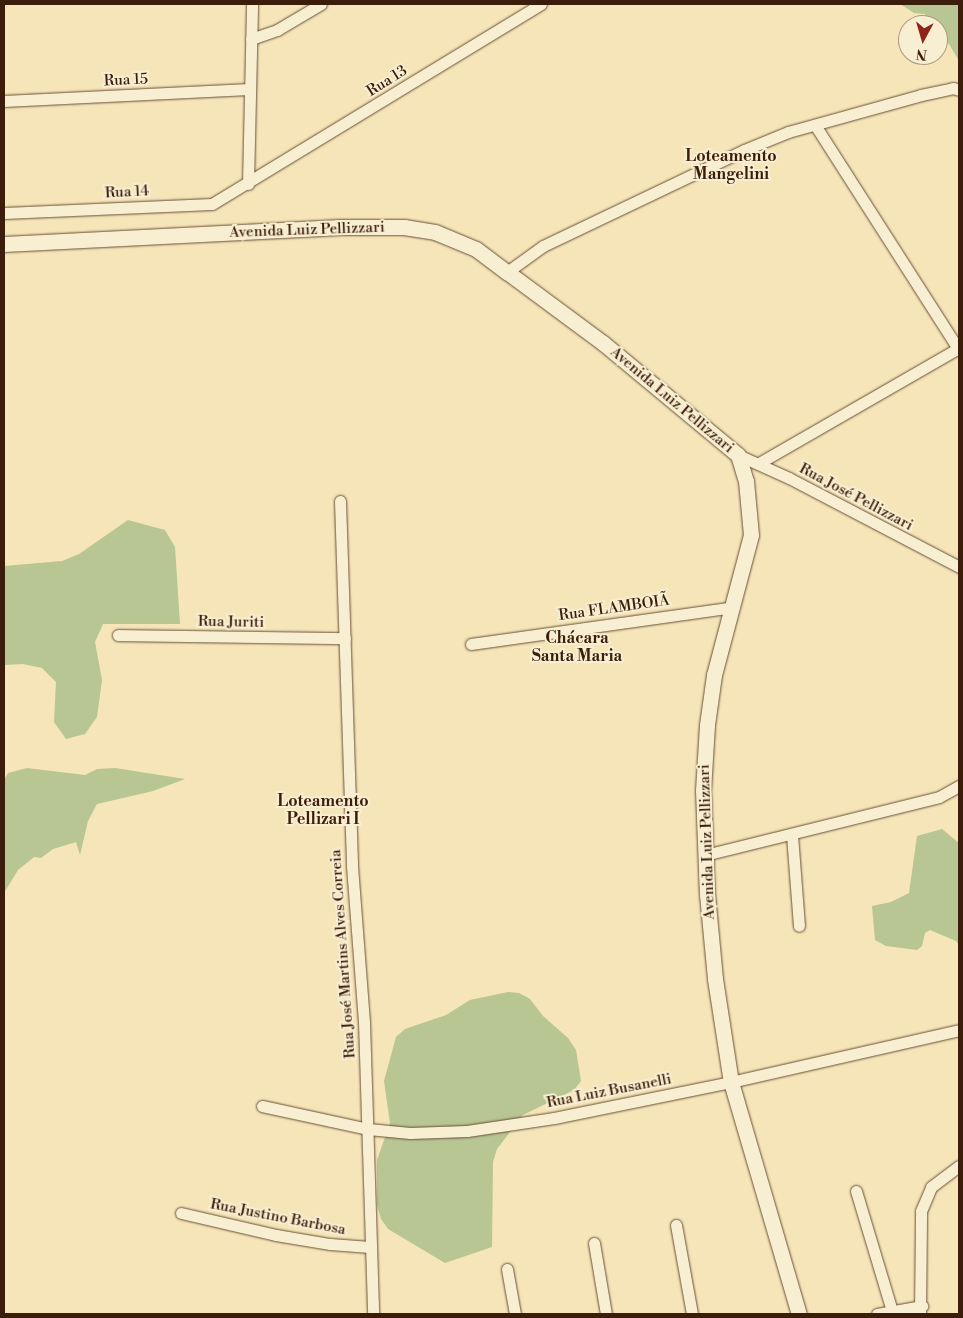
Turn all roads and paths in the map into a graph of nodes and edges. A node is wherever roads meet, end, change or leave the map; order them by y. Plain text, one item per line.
1 (252, 4) edge
2 (321, 4) edge
3 (541, 4) edge
4 (251, 40) junction
5 (249, 89) junction
6 (959, 90) edge
7 (4, 101) edge
8 (815, 125) junction
9 (248, 184) junction
10 (4, 213) edge
11 (4, 244) edge
12 (507, 272) junction
13 (959, 349) edge
14 (738, 455) junction
15 (759, 464) junction
16 (340, 501) dead end
17 (959, 567) edge
18 (733, 607) junction
19 (118, 636) dead end
20 (345, 638) junction
21 (470, 644) dead end
22 (959, 786) edge
23 (792, 835) junction
24 (705, 856) junction
25 (799, 926) dead end
26 (959, 1030) edge
27 (731, 1082) junction
28 (262, 1106) dead end
29 (368, 1129) junction
30 (959, 1166) edge
31 (856, 1192) dead end
32 (181, 1213) dead end
33 (676, 1225) dead end
34 (594, 1243) dead end
35 (370, 1247) junction
36 (507, 1269) dead end
37 (921, 1310) edge
38 (892, 1311) junction
39 (373, 1314) edge
40 (515, 1314) edge
41 (606, 1314) edge
42 (692, 1314) edge
43 (799, 1314) edge
44 (877, 1314) edge

1 - 4 street
2 - 4 street
3 - 9 street, Rua 13
4 - 5 street
5 - 7 street, Rua 15
5 - 9 street
6 - 8 street
8 - 12 street
8 - 13 street
9 - 10 street, Rua 14
11 - 12 main road, Avenida Luiz Pellizzari
12 - 14 main road, Avenida Luiz Pellizzari
13 - 15 street
14 - 15 street, Rua José Pellizzari
14 - 18 main road, Avenida Luiz Pellizzari
15 - 17 street, Rua José Pellizzari
16 - 20 street, Rua José Martins Alves Correia
18 - 21 street, Rua FLAMBOIÃ
18 - 24 main road, Avenida Luiz Pellizzari
19 - 20 street, Rua Juriti
20 - 29 street, Rua José Martins Alves Correia
22 - 23 street
23 - 24 street
23 - 25 street
24 - 27 main road, Avenida Luiz Pellizzari
26 - 27 street, Rua Luiz Busanelli
27 - 29 street, Rua Luiz Busanelli
27 - 43 main road, Avenida Luiz Pellizzari
28 - 29 street, Rua Luiz Busanelli
29 - 35 street, Rua José Martins Alves Correia
30 - 37 street
31 - 38 street
32 - 35 street, Rua Justino Barbosa
33 - 42 street
34 - 41 street
35 - 39 street, Rua José Martins Alves Correia
36 - 40 street
37 - 38 street
38 - 44 street

